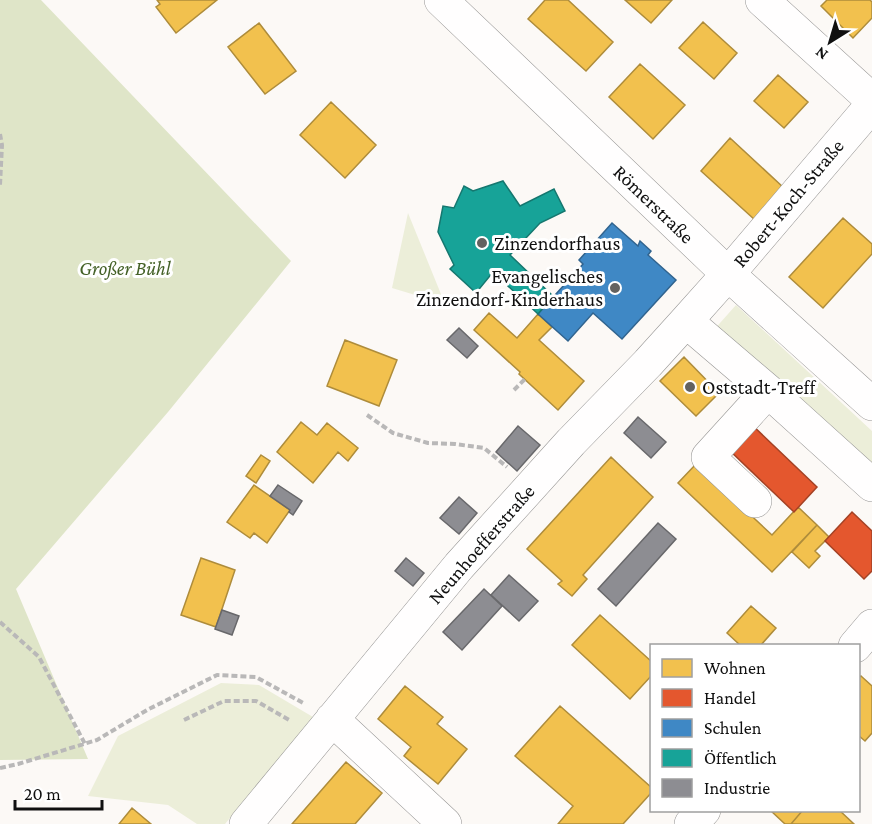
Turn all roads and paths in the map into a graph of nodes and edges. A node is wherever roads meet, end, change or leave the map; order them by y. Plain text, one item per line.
1 (441, 0) edge
2 (762, 0) edge
3 (872, 100) edge
4 (872, 105) edge
5 (0, 134) edge
6 (0, 186) edge
7 (728, 274) junction
8 (686, 321) junction
9 (525, 379) dead end
10 (514, 390) dead end
11 (768, 391) junction
12 (872, 404) edge
13 (367, 415) dead end
14 (872, 485) edge
15 (530, 487) junction
16 (755, 501) dead end
17 (0, 622) edge
18 (872, 626) edge
19 (856, 644) edge
20 (184, 720) dead end
21 (324, 728) junction
22 (85, 744) junction
23 (0, 768) edge
24 (702, 812) edge
25 (246, 824) edge
26 (445, 824) edge
27 (691, 824) edge

1 - 7 street, Römerstraße
2 - 3 street
4 - 7 street, Robert-Koch-Straße
5 - 6 path
7 - 8 street, Neunhoefferstraße
7 - 12 street, Römerstraße
8 - 11 street
8 - 15 street, Neunhoefferstraße
9 - 10 path
11 - 14 street
11 - 16 street
13 - 15 path
15 - 21 street, Neunhoefferstraße
17 - 22 path
18 - 19 street
20 - 21 path
21 - 22 path
21 - 25 street, Neunhoefferstraße
21 - 26 street
22 - 23 path
24 - 27 street

